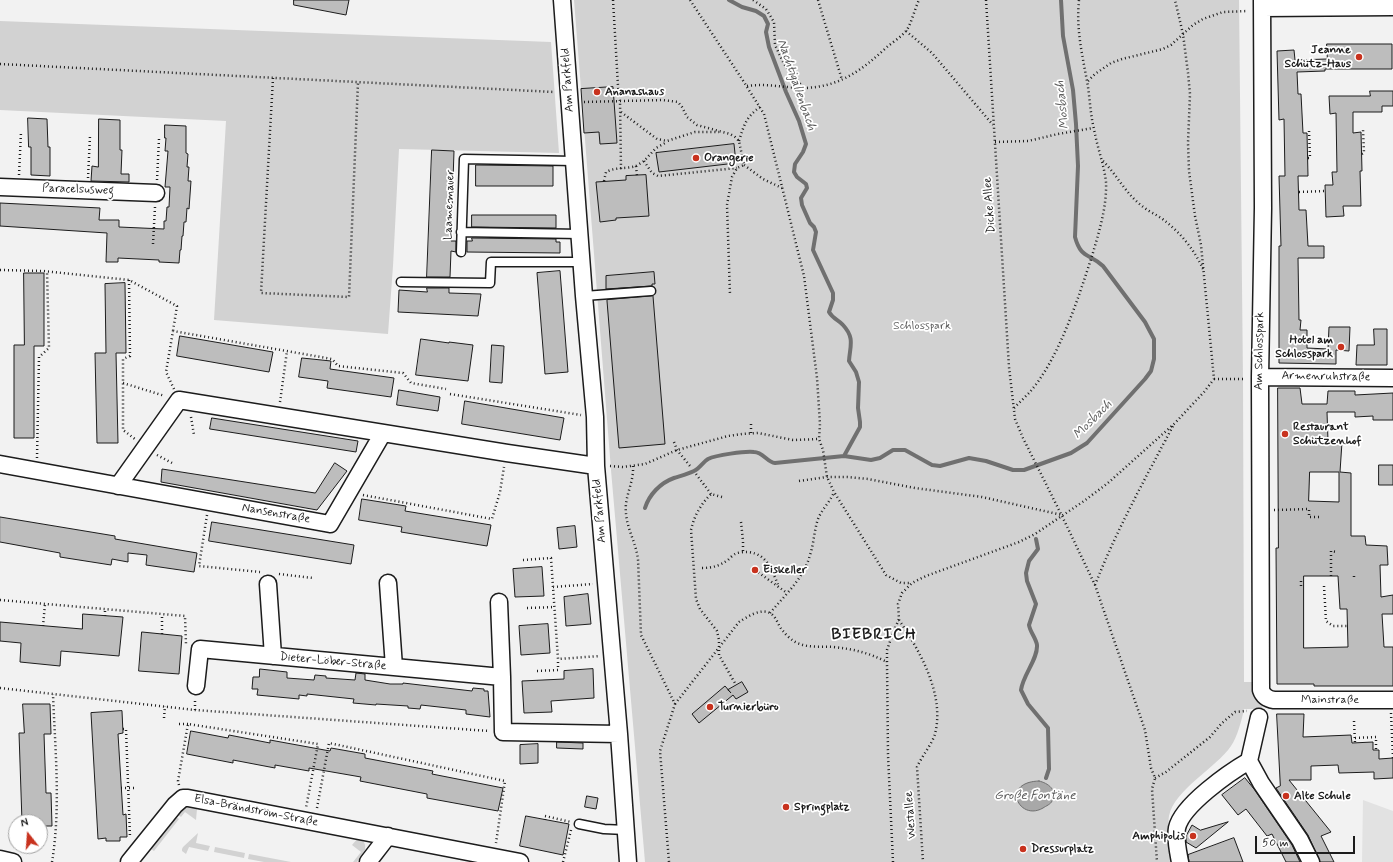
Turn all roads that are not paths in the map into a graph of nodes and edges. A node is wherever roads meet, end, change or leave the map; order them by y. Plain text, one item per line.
1 (562, 0) edge
2 (1262, 4) edge
3 (1393, 7) edge
4 (574, 161) junction
5 (0, 186) edge
6 (156, 193) road end
7 (461, 232) junction
8 (580, 234) junction
9 (461, 252) dead end
10 (582, 262) junction
11 (401, 282) dead end
12 (651, 291) dead end
13 (584, 296) junction
14 (1260, 376) junction
15 (1393, 378) edge
16 (383, 433) junction
17 (0, 464) edge
18 (596, 466) junction
19 (118, 486) junction
20 (270, 577) road end
21 (388, 583) dead end
22 (499, 602) dead end
23 (273, 656) junction
24 (394, 667) junction
25 (502, 677) junction
26 (196, 686) dead end
27 (1268, 698) joint
28 (1392, 700) edge
29 (1254, 714) road end
30 (619, 734) junction
31 (1249, 761) junction
32 (579, 824) dead end
33 (626, 830) junction
34 (388, 836) junction
35 (0, 859) edge
36 (130, 861) edge
37 (13, 862) edge
38 (368, 862) edge
39 (516, 862) edge
40 (628, 862) edge
41 (1180, 862) edge
42 (1311, 862) edge

1 - 4 street, Am Parkfeld
2 - 3 street
2 - 14 street, Am Schlosspark
4 - 7 lane, Laamemauer
4 - 8 street, Am Parkfeld
5 - 6 street, Paracelsusweg
7 - 8 lane
7 - 9 lane, Laamemauer
8 - 10 street, Am Parkfeld
10 - 11 lane
10 - 13 street, Am Parkfeld
12 - 13 lane
13 - 18 street, Am Parkfeld
14 - 15 street, Armenruhstraße
14 - 27 street, Am Schlosspark
16 - 18 street
16 - 19 street
16 - 19 street, Nansenstraße
17 - 19 street, Nansenstraße
18 - 30 street, Am Parkfeld
20 - 23 street, Dieter-Löber-Straße
21 - 24 street, Dieter-Löber-Straße
22 - 25 street
23 - 24 street, Dieter-Löber-Straße
23 - 26 street, Dieter-Löber-Straße
24 - 25 street, Dieter-Löber-Straße
25 - 30 street
27 - 28 street, Mainstraße
29 - 31 street
30 - 33 street, Am Parkfeld
31 - 41 street
31 - 42 street
32 - 33 lane
33 - 40 street, Am Parkfeld
34 - 36 street, Elsa-Brändström-Straße
34 - 38 street
34 - 39 street, Elsa-Brändström-Straße
35 - 37 street

